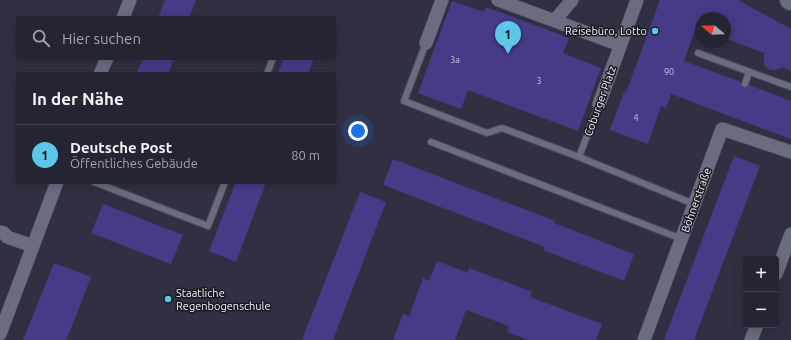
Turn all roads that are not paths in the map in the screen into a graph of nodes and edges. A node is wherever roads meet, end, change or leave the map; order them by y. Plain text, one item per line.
1 (130, 0) edge
2 (442, 0) edge
3 (498, 0) edge
4 (572, 0) edge
5 (637, 0) edge
6 (124, 16) edge
7 (555, 20) junction
8 (426, 43) joint
9 (620, 45) junction
10 (698, 53) dead end
11 (105, 60) edge
12 (272, 60) edge
13 (101, 72) edge
14 (268, 72) edge
15 (749, 72) junction
16 (745, 84) dead end
17 (791, 87) edge
18 (599, 104) joint
19 (431, 142) dead end
20 (791, 152) edge
21 (580, 157) junction
22 (56, 184) edge
23 (99, 184) edge
24 (224, 184) edge
25 (694, 204) junction
26 (0, 232) edge
27 (791, 234) edge
28 (682, 239) junction
29 (33, 246) junction
30 (779, 266) edge
31 (756, 328) edge
32 (0, 334) edge
33 (644, 340) edge
34 (751, 340) edge

1 - 6 street
2 - 8 street
3 - 7 street
4 - 7 street
5 - 9 street, Coburger Platz
7 - 9 street
8 - 21 lane
9 - 18 street, Coburger Platz
10 - 15 lane
11 - 13 street
12 - 14 lane
15 - 16 lane
15 - 17 lane
18 - 21 lane, Coburger Platz
19 - 28 lane
20 - 25 street, Böhnerstraße
21 - 25 lane
22 - 29 street
23 - 24 lane
25 - 28 street, Böhnerstraße
26 - 29 street
27 - 30 street
28 - 33 street, Böhnerstraße
29 - 32 street
31 - 34 street

